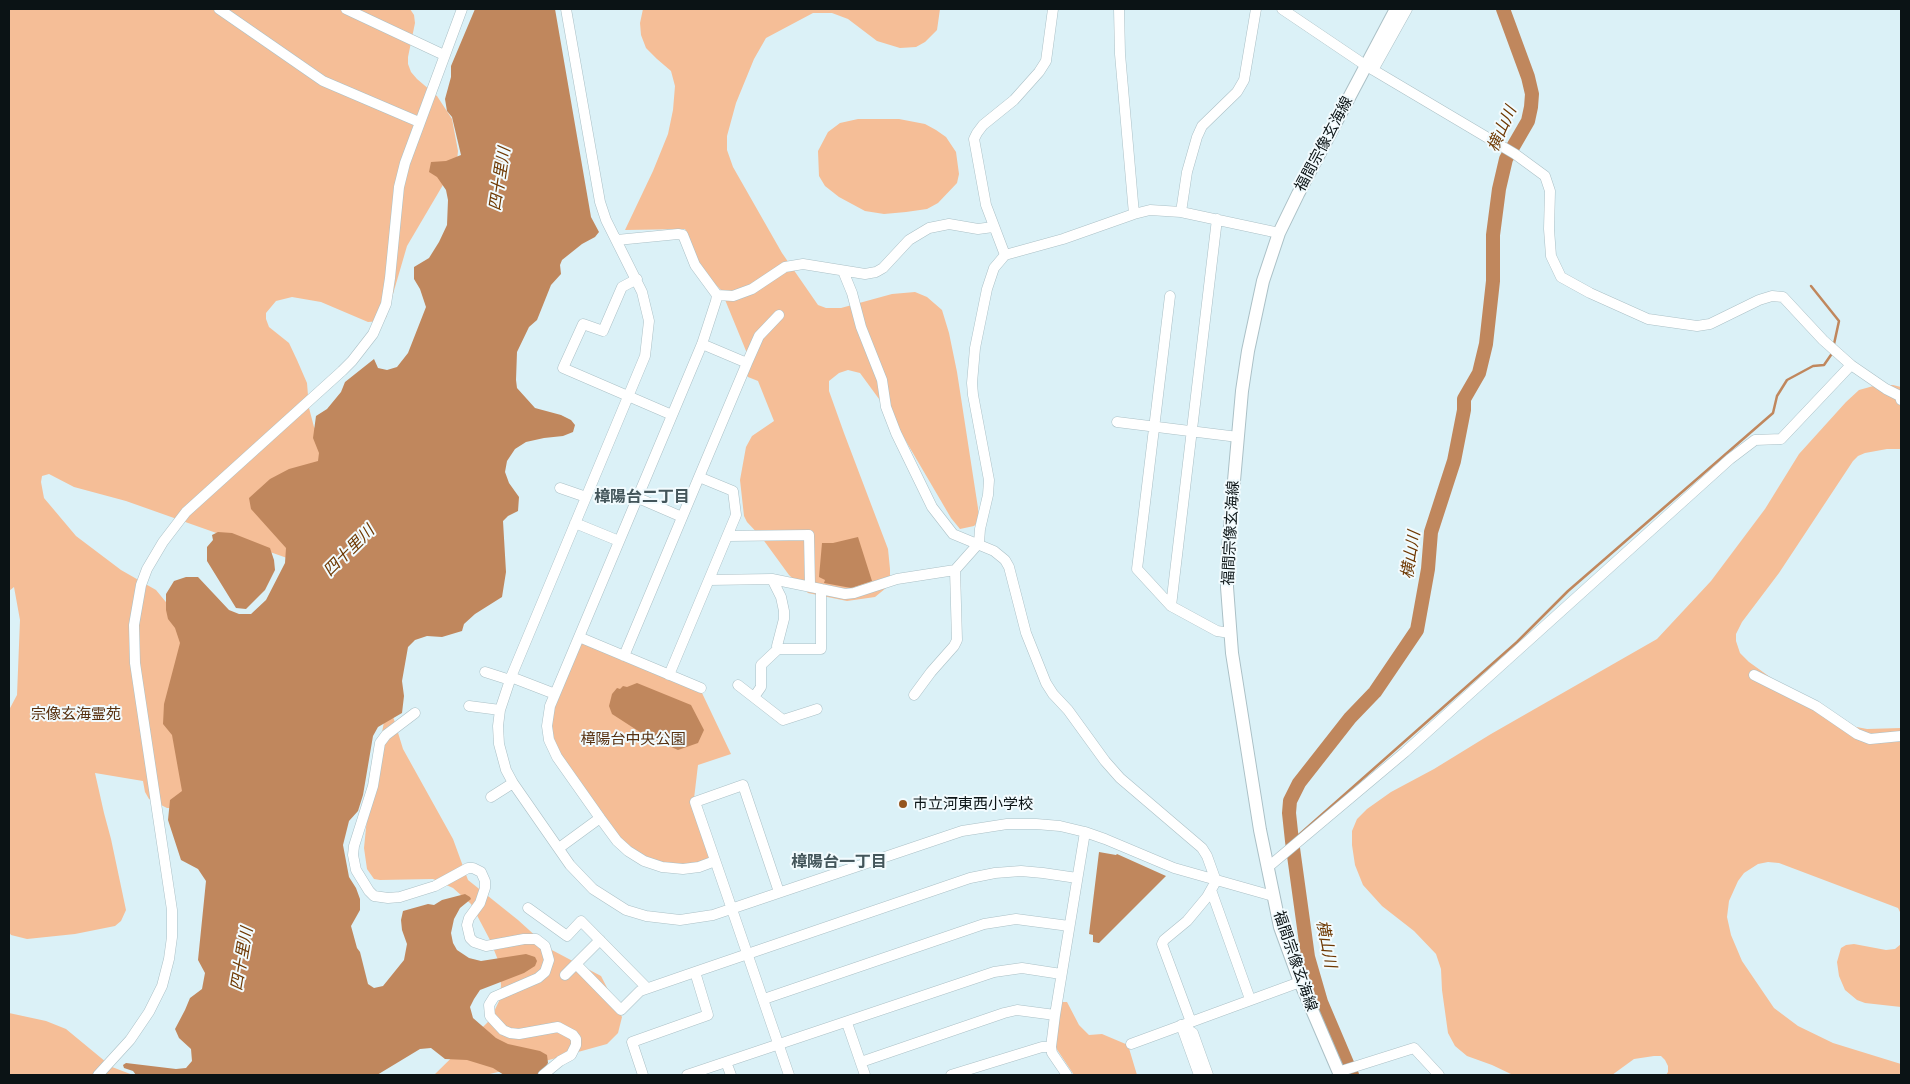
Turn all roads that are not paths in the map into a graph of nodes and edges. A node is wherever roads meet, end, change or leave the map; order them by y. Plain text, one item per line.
1 (219, 9) edge
2 (346, 9) edge
3 (462, 9) edge
4 (566, 9) edge
5 (1053, 9) edge
6 (1118, 9) edge
7 (1256, 9) edge
8 (1282, 9) edge
9 (1396, 9) edge
10 (1407, 9) edge
11 (444, 55) junction
12 (1369, 68) junction
13 (420, 122) junction
14 (1181, 212) junction
15 (1134, 214) junction
16 (1216, 219) junction
17 (994, 227) junction
18 (1279, 233) junction
19 (617, 240) junction
20 (1006, 255) junction
21 (843, 271) junction
22 (637, 279) junction
23 (717, 295) junction
24 (1170, 296) dead end
25 (779, 315) dead end
26 (702, 344) junction
27 (747, 364) junction
28 (1851, 365) junction
29 (628, 396) junction
30 (1901, 400) edge
31 (672, 415) junction
32 (1117, 422) dead end
33 (1154, 426) junction
34 (1191, 431) junction
35 (1238, 437) junction
36 (700, 477) junction
37 (560, 488) dead end
38 (586, 498) junction
39 (638, 498) junction
40 (682, 517) junction
41 (575, 523) junction
42 (728, 536) junction
43 (619, 541) junction
44 (979, 543) junction
45 (955, 570) junction
46 (772, 579) junction
47 (709, 580) junction
48 (810, 586) junction
49 (821, 589) junction
50 (1171, 606) junction
51 (1230, 633) junction
52 (579, 637) junction
53 (778, 649) junction
54 (624, 656) junction
55 (485, 672) dead end
56 (669, 675) junction
57 (1754, 675) dead end
58 (511, 678) junction
59 (738, 685) dead end
60 (701, 688) dead end
61 (555, 694) junction
62 (914, 695) dead end
63 (754, 697) junction
64 (469, 706) dead end
65 (817, 708) dead end
66 (500, 710) junction
67 (415, 713) dead end
68 (1901, 736) edge
69 (513, 784) junction
70 (490, 797) dead end
71 (600, 818) junction
72 (1085, 832) junction
73 (559, 848) junction
74 (715, 861) junction
75 (1268, 868) junction
76 (1077, 878) junction
77 (1214, 885) junction
78 (779, 892) junction
79 (1273, 896) junction
80 (528, 908) dead end
81 (732, 909) junction
82 (1069, 926) junction
83 (600, 940) junction
84 (748, 953) junction
85 (576, 964) junction
86 (695, 972) junction
87 (1061, 974) junction
88 (565, 975) dead end
89 (1300, 982) junction
90 (647, 988) junction
91 (764, 999) junction
92 (1250, 999) junction
93 (1055, 1015) junction
94 (846, 1022) junction
95 (1186, 1024) junction
96 (778, 1044) junction
97 (1131, 1044) dead end
98 (1051, 1047) junction
99 (726, 1062) junction
100 (861, 1062) junction
101 (1339, 1073) edge
102 (98, 1075) edge
103 (544, 1075) edge
104 (643, 1075) edge
105 (687, 1075) edge
106 (731, 1075) edge
107 (789, 1075) edge
108 (865, 1075) edge
109 (951, 1075) edge
110 (1067, 1075) edge
111 (1199, 1075) edge
112 (1208, 1075) edge
113 (1439, 1075) edge

1 - 13 street
2 - 11 street
3 - 11 street
4 - 19 street
5 - 17 street
6 - 15 street
7 - 14 street
8 - 12 street
9 - 12 main road, 福間宗像玄海線
10 - 12 street
11 - 13 street
12 - 18 main road, 福間宗像玄海線
12 - 28 street
13 - 102 street
14 - 15 street
14 - 16 street
15 - 20 street
16 - 18 street
16 - 34 street
17 - 20 street
17 - 21 street
18 - 35 main road, 福間宗像玄海線
19 - 22 street
19 - 23 street
20 - 44 street
21 - 23 street
21 - 44 street
22 - 29 street
22 - 29 street
23 - 26 street
24 - 33 street
25 - 27 street
26 - 27 street
26 - 31 street
27 - 36 street
28 - 30 street
28 - 75 street
29 - 31 street
29 - 38 street
31 - 39 street
32 - 33 street
33 - 34 street
33 - 50 street
34 - 35 street
34 - 50 street
35 - 51 main road, 福間宗像玄海線
36 - 40 street
36 - 42 street
37 - 38 street
38 - 41 street
39 - 40 street
39 - 43 street
40 - 54 street
41 - 43 street
41 - 58 street
42 - 47 street
42 - 48 street
43 - 52 street
44 - 45 street
44 - 77 street
45 - 49 street
45 - 62 street
46 - 47 street
46 - 48 street
46 - 53 street
47 - 56 street
48 - 49 street
49 - 53 street
50 - 51 street
51 - 75 main road, 福間宗像玄海線
52 - 54 street
52 - 61 street
53 - 63 street
54 - 56 street
55 - 58 street
56 - 60 street
57 - 68 street
58 - 61 street
58 - 66 street
59 - 63 street
61 - 71 street
63 - 65 street
64 - 66 street
66 - 69 street
67 - 103 street
69 - 70 street
69 - 73 street
71 - 73 street
71 - 74 street
72 - 76 street
72 - 77 street
72 - 78 street
73 - 81 street
74 - 78 street
74 - 81 street
75 - 79 main road, 福間宗像玄海線
76 - 82 street
76 - 84 street
77 - 79 street
77 - 92 street
77 - 95 street
78 - 81 street
79 - 89 main road, 福間宗像玄海線
80 - 83 street
81 - 84 street
82 - 87 street
82 - 91 street
83 - 85 street
83 - 90 street
84 - 86 street
84 - 91 street
85 - 88 street
85 - 90 street
86 - 90 street
86 - 104 street
87 - 93 street
87 - 94 street
89 - 92 street
89 - 101 main road, 福間宗像玄海線
91 - 96 street
92 - 95 street
93 - 98 street
93 - 100 street
94 - 96 street
94 - 100 street
95 - 97 street
95 - 111 street
95 - 112 street
96 - 99 street
96 - 107 street
98 - 109 street
98 - 110 street
99 - 105 street
99 - 106 street
100 - 108 street
101 - 113 street

